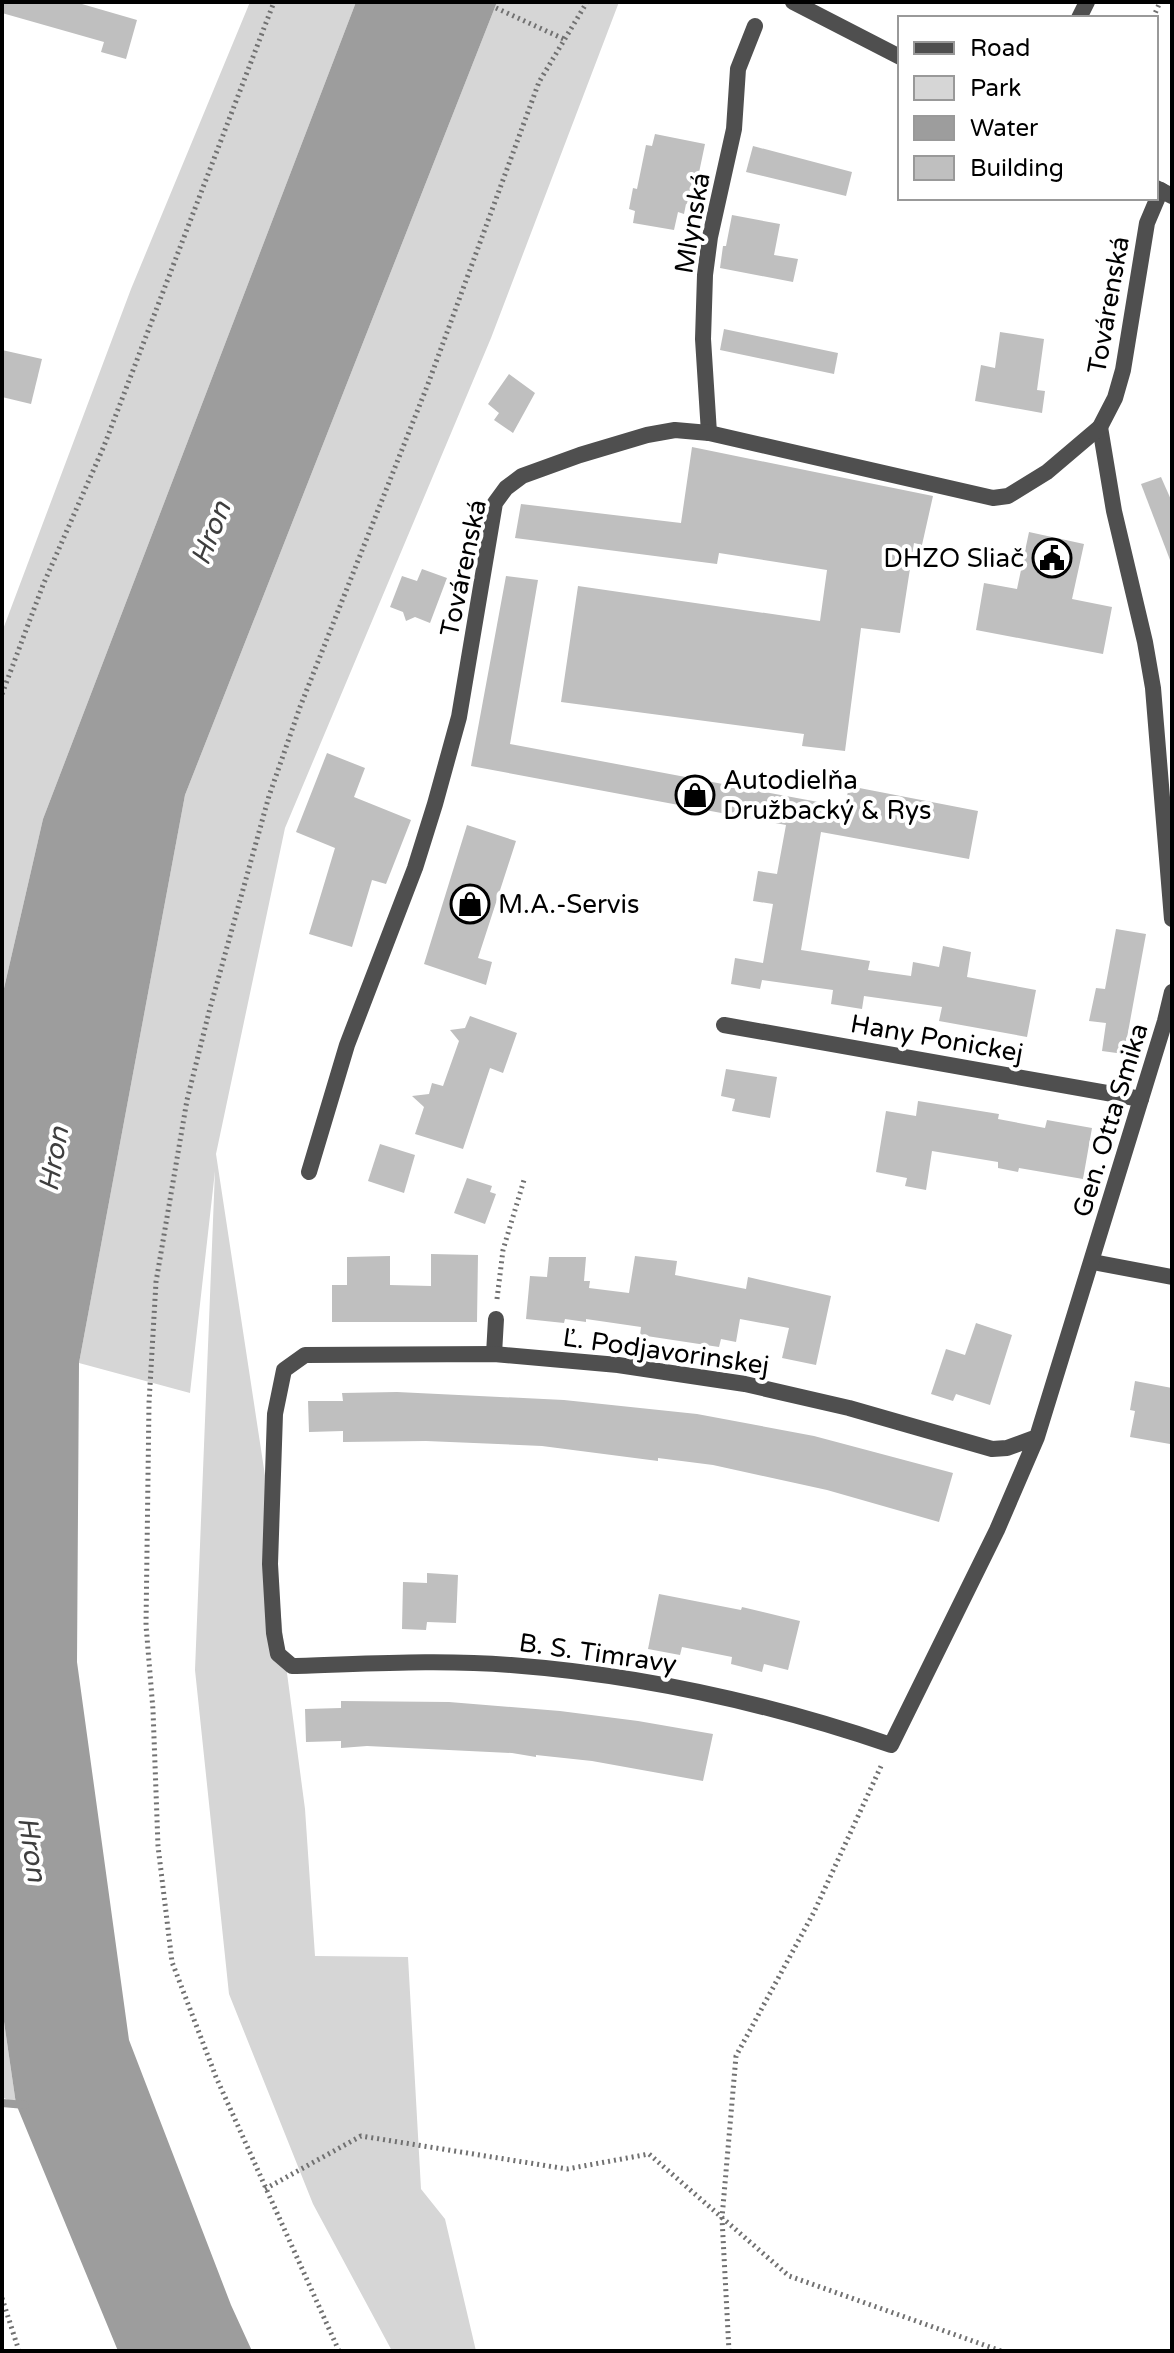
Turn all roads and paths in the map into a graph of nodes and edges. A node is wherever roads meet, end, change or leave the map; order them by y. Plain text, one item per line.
1 (274, 2) edge
2 (587, 2) edge
3 (793, 2) edge
4 (496, 8) dead end
5 (755, 26) dead end
6 (565, 39) junction
7 (898, 56) edge
8 (1163, 191) edge
9 (1100, 427) junction
10 (709, 433) junction
11 (2, 694) edge
12 (1166, 752) edge
13 (1172, 919) edge
14 (1172, 992) edge
15 (724, 1025) dead end
16 (1141, 1099) junction
17 (309, 1172) dead end
18 (524, 1180) dead end
19 (1093, 1262) junction
20 (1172, 1277) edge
21 (496, 1319) joint
22 (494, 1354) junction
23 (1037, 1437) junction
24 (292, 1666) joint
25 (891, 1745) junction
26 (265, 2189) junction
27 (722, 2218) junction
28 (2, 2298) edge
29 (19, 2351) edge
30 (339, 2351) edge
31 (729, 2351) edge
32 (1001, 2351) edge

1 - 11 path
2 - 6 path
3 - 7 street
4 - 6 path
5 - 10 street, Mlynská
6 - 26 path
8 - 9 street, Továrenská
9 - 10 street, Továrenská
9 - 12 street
10 - 17 street, Továrenská
12 - 13 street
14 - 16 street, Gen. Otta Smika
15 - 16 street, Hany Ponickej
16 - 19 street, Gen. Otta Smika
18 - 21 path
19 - 20 street
19 - 23 street, Gen. Otta Smika
21 - 22 street
22 - 23 street, Ľ. Podjavorinskej
22 - 24 street, Ľ. Podjavorinskej
23 - 25 street, Gen. Otta Smika
24 - 25 street, B. S. Timravy
25 - 27 path
26 - 27 path
26 - 30 path
27 - 31 path
27 - 32 path
28 - 29 path

